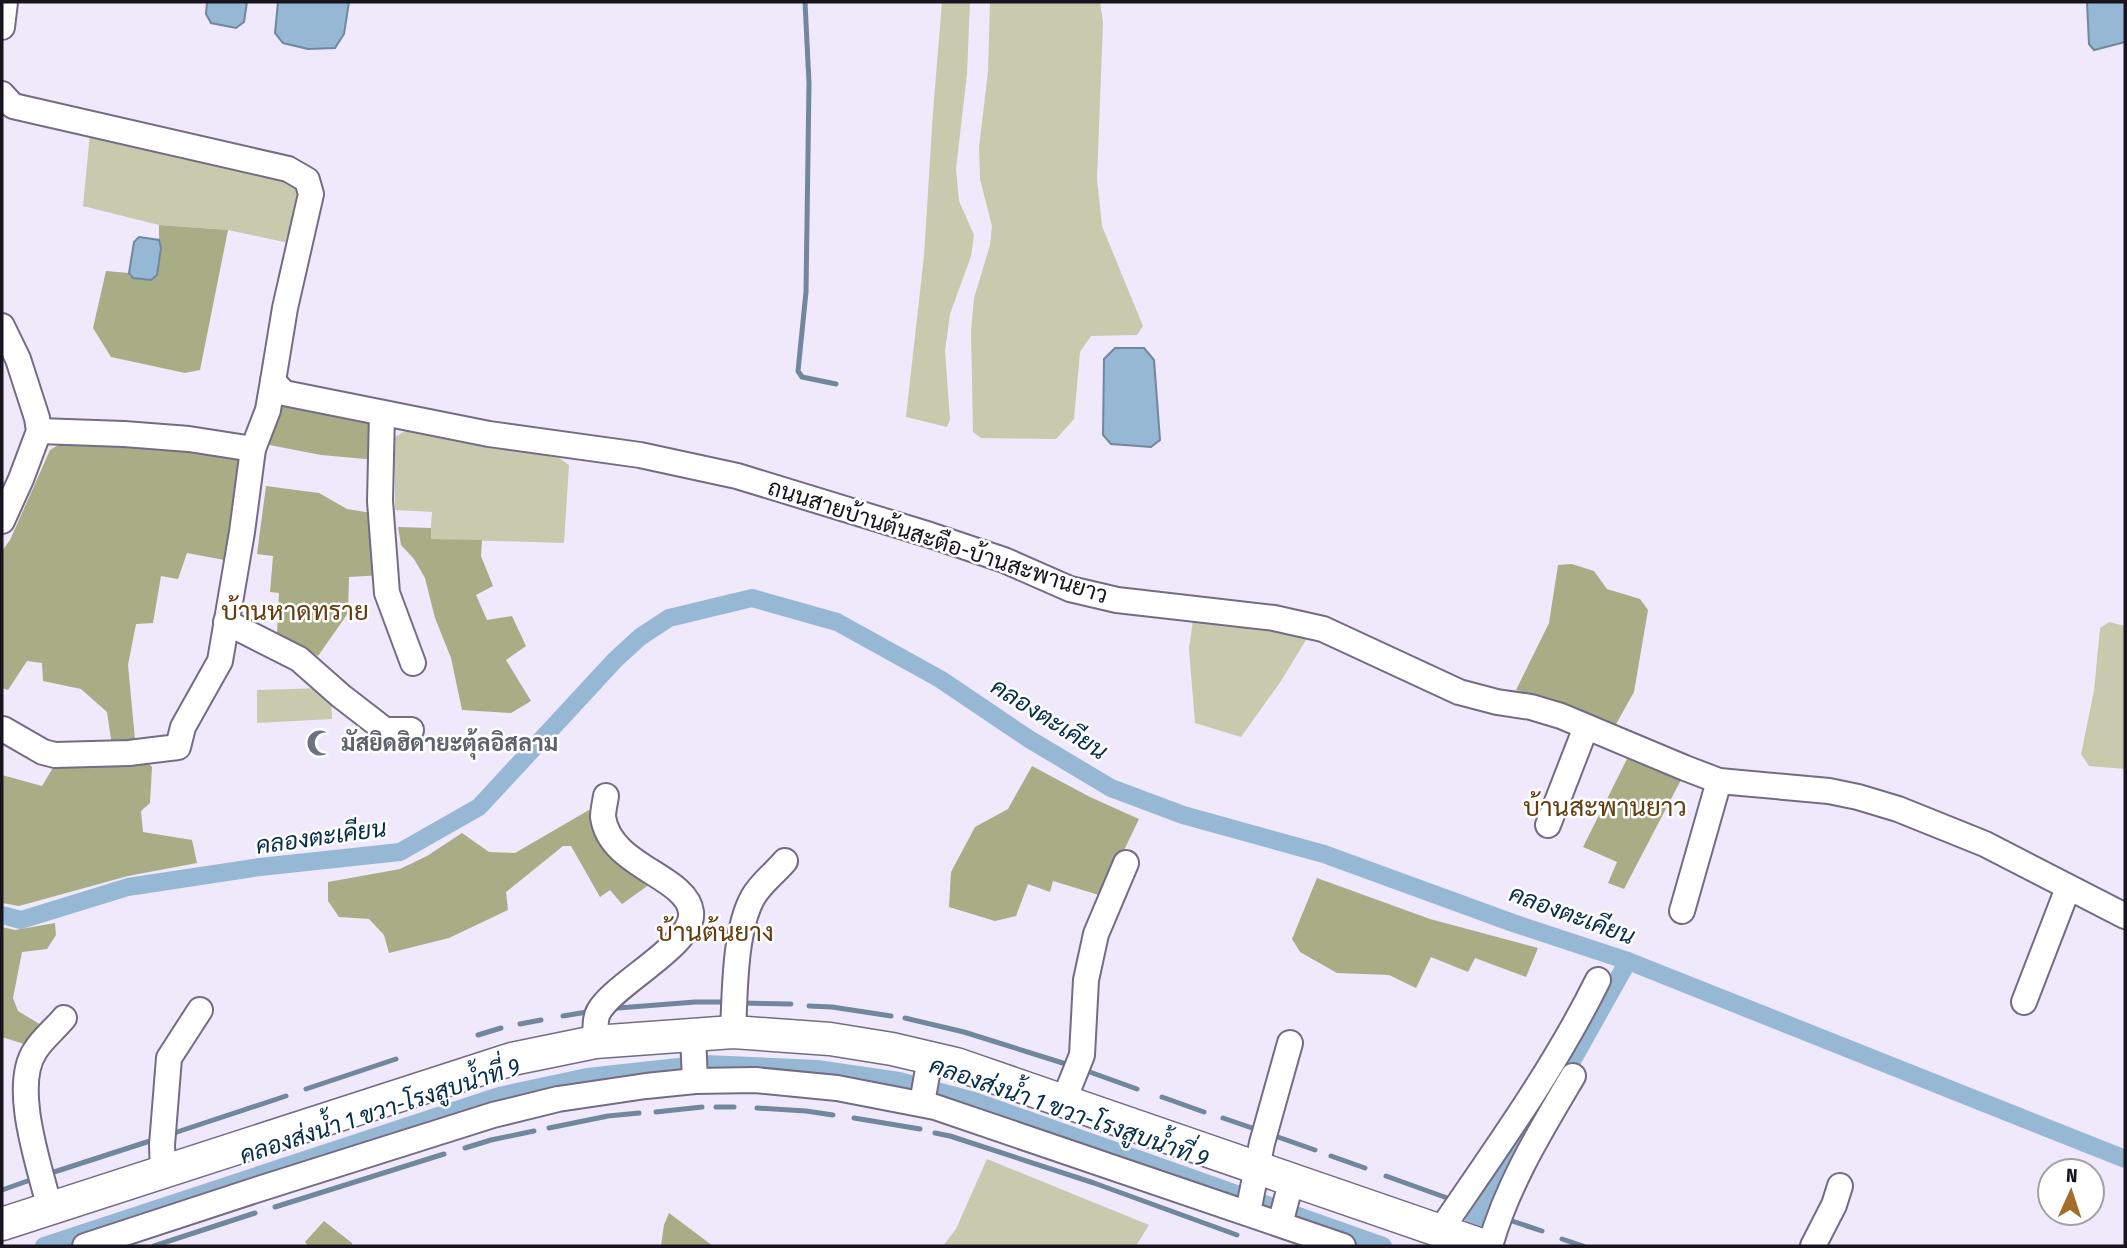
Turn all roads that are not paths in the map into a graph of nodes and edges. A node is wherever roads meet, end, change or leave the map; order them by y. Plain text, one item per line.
1 (5, 2) edge
2 (2, 27) edge
3 (2, 94) edge
4 (2, 326) edge
5 (273, 381) junction
6 (382, 412) junction
7 (40, 431) junction
8 (253, 449) junction
9 (2, 521) edge
10 (226, 622) junction
11 (413, 663) dead end
12 (1586, 727) junction
13 (3, 729) edge
14 (411, 730) dead end
15 (1719, 781) junction
16 (606, 796) dead end
17 (1548, 825) dead end
18 (785, 861) dead end
19 (1126, 863) dead end
20 (2068, 888) junction
21 (1682, 911) dead end
22 (2125, 916) edge
23 (1598, 980) dead end
24 (2024, 1002) dead end
25 (200, 1010) dead end
26 (64, 1018) dead end
27 (733, 1032) junction
28 (595, 1042) junction
29 (1290, 1043) dead end
30 (694, 1060) junction
31 (1573, 1076) dead end
32 (926, 1082) junction
33 (1064, 1100) junction
34 (163, 1172) junction
35 (1840, 1186) dead end
36 (1252, 1192) junction
37 (1285, 1204) junction
38 (50, 1209) junction
39 (2, 1224) edge
40 (1440, 1231) junction
41 (85, 1246) edge
42 (1343, 1246) edge
43 (1484, 1246) edge
44 (1490, 1246) edge
45 (1813, 1246) edge

1 - 2 street
3 - 5 street
4 - 7 street
5 - 6 street, ถนนสายบ้านต้นสะตือ-บ้านสะพานยาว
5 - 8 street
6 - 11 street
6 - 12 street, ถนนสายบ้านต้นสะตือ-บ้านสะพานยาว
7 - 8 street
7 - 9 street
8 - 10 street
10 - 13 street
10 - 14 street
12 - 15 street, ถนนสายบ้านต้นสะตือ-บ้านสะพานยาว
12 - 17 street
15 - 20 street, ถนนสายบ้านต้นสะตือ-บ้านสะพานยาว
15 - 21 street
16 - 28 street
18 - 27 street
19 - 33 street
20 - 22 street, ถนนสายบ้านต้นสะตือ-บ้านสะพานยาว
20 - 24 street
23 - 40 street
25 - 34 street
26 - 38 street
27 - 30 main road
27 - 32 main road
28 - 30 main road
28 - 34 main road
29 - 36 street
30 - 32 street
30 - 41 street
31 - 44 street
32 - 33 main road
32 - 36 street
33 - 36 main road
34 - 38 main road
35 - 45 street
36 - 37 main road
36 - 37 street
37 - 40 main road
37 - 42 street
38 - 39 main road
40 - 43 main road

